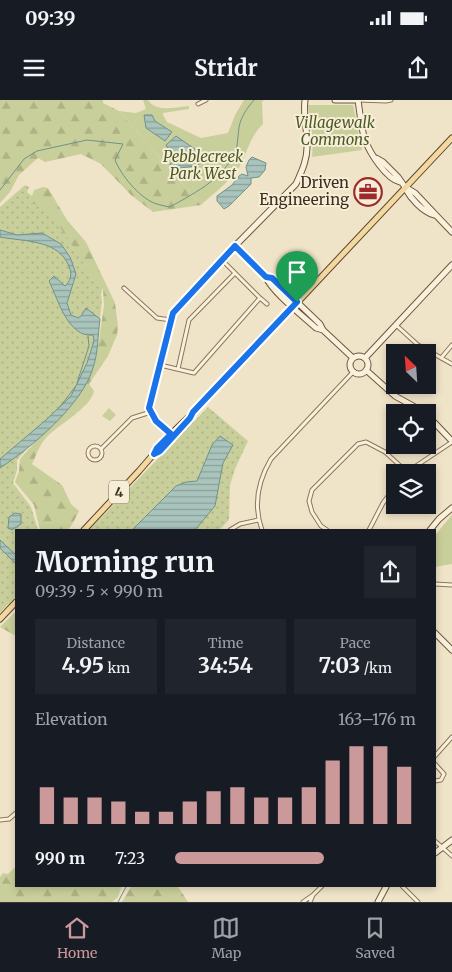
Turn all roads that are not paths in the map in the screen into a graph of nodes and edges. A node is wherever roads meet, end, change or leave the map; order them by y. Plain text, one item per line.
1 (206, 100) edge
2 (305, 100) edge
3 (335, 100) edge
4 (358, 100) edge
5 (391, 100) edge
6 (198, 104) dead end
7 (452, 138) edge
8 (405, 187) junction
9 (452, 232) edge
10 (235, 246) junction
11 (225, 263) dead end
12 (452, 266) edge
13 (234, 273) junction
14 (266, 277) junction
15 (124, 288) dead end
16 (260, 298) junction
17 (297, 302) junction
18 (267, 304) dead end
19 (293, 307) junction
20 (170, 320) junction
21 (396, 324) junction
22 (323, 330) junction
23 (452, 345) edge
24 (353, 358) junction
25 (365, 358) junction
26 (441, 358) junction
27 (452, 364) edge
28 (160, 365) junction
29 (178, 369) junction
30 (366, 370) junction
31 (354, 371) junction
32 (410, 404) edge
33 (151, 412) junction
34 (193, 412) junction
35 (436, 425) edge
36 (171, 434) junction
37 (452, 442) edge
38 (101, 449) junction
39 (154, 454) junction
40 (398, 464) edge
41 (419, 464) edge
42 (386, 498) edge
43 (452, 508) edge
44 (258, 520) junction
45 (85, 529) edge
46 (232, 529) edge
47 (262, 529) edge
48 (326, 529) edge
49 (370, 529) edge
50 (431, 529) edge
51 (436, 584) edge
52 (452, 585) edge
53 (15, 603) edge
54 (0, 619) edge
55 (436, 634) edge
56 (452, 650) edge
57 (452, 737) edge
58 (436, 755) edge
59 (436, 765) edge
60 (436, 781) edge
61 (15, 814) edge
62 (0, 820) edge
63 (452, 840) edge
64 (436, 842) edge
65 (443, 848) junction
66 (436, 852) edge
67 (452, 856) edge
68 (321, 887) edge
69 (386, 887) edge
70 (403, 887) edge
71 (313, 895) junction
72 (303, 902) edge
73 (310, 902) edge
74 (378, 902) edge
75 (418, 902) edge

1 - 6 street
2 - 10 street
3 - 4 street
4 - 5 street
4 - 8 street
7 - 8 main road, 4
8 - 9 street
8 - 17 main road, 4
10 - 14 street
10 - 20 street
11 - 13 street
12 - 21 street
13 - 16 street
13 - 29 street
14 - 17 street
14 - 19 street
15 - 20 street
16 - 18 street
16 - 29 street
17 - 19 main road, 4
17 - 22 street
19 - 22 street
19 - 34 main road, 4
20 - 28 street
21 - 25 street
21 - 26 street
22 - 24 street
23 - 26 street
24 - 25 street
24 - 31 street
25 - 30 street
26 - 27 street
28 - 29 street
28 - 33 street
30 - 31 street
30 - 32 street
31 - 44 street
33 - 36 street
33 - 38 street
34 - 36 main road
34 - 39 main road, 4
35 - 37 street
36 - 39 main road
37 - 41 street
38 - 38 street
39 - 45 main road, 4
40 - 48 street
42 - 49 street
43 - 50 street
44 - 46 street
44 - 47 street
51 - 52 street
53 - 54 main road
55 - 56 street
57 - 58 street
59 - 60 street
61 - 62 street
63 - 65 street
64 - 65 street
65 - 66 street
65 - 67 street
68 - 71 street
69 - 74 street
70 - 75 street
71 - 72 street
71 - 73 street

